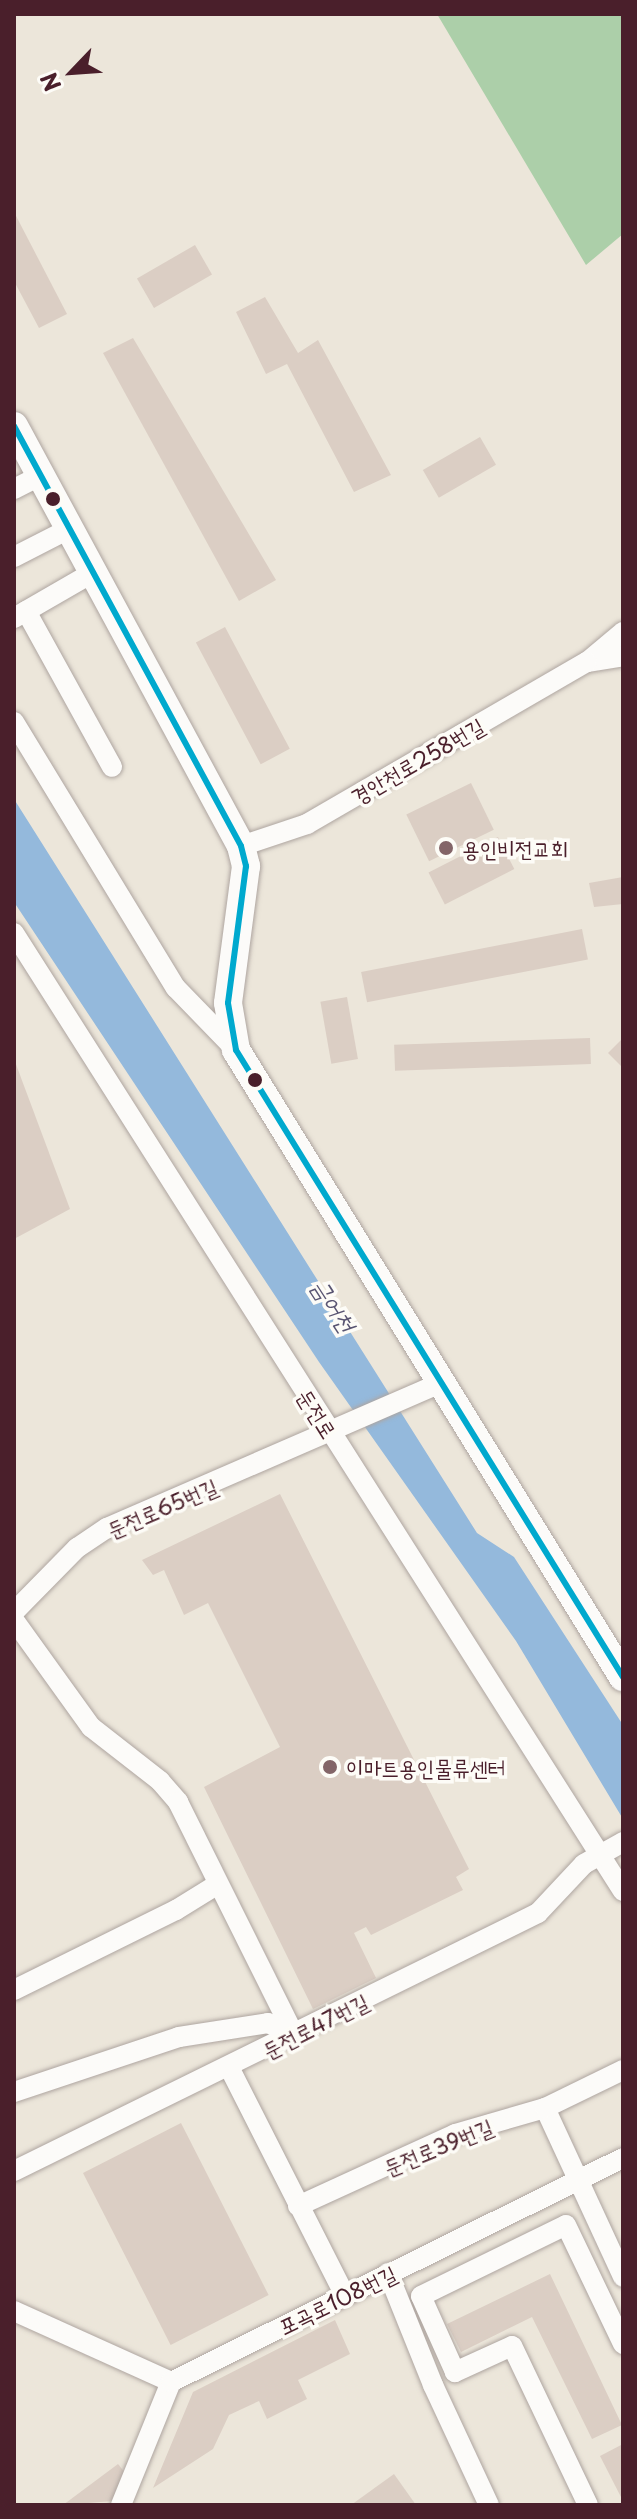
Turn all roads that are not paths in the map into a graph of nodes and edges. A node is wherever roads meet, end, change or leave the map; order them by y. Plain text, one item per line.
1 (14, 426) edge
2 (39, 476) junction
3 (14, 489) edge
4 (67, 530) junction
5 (14, 557) edge
6 (92, 573) junction
7 (20, 614) edge
8 (623, 632) edge
9 (623, 656) edge
10 (587, 662) junction
11 (14, 722) edge
12 (112, 767) dead end
13 (241, 846) junction
14 (14, 933) edge
15 (236, 1050) junction
16 (433, 1387) junction
17 (338, 1430) junction
18 (14, 1612) edge
19 (14, 1620) edge
20 (623, 1677) edge
21 (623, 1842) edge
22 (600, 1855) junction
23 (218, 1884) junction
24 (623, 1891) edge
25 (14, 1990) edge
26 (294, 2035) junction
27 (230, 2069) junction
28 (623, 2070) edge
29 (14, 2092) edge
30 (545, 2108) junction
31 (623, 2158) edge
32 (14, 2171) edge
33 (575, 2182) junction
34 (298, 2206) junction
35 (388, 2273) junction
36 (623, 2277) edge
37 (344, 2294) junction
38 (14, 2311) edge
39 (623, 2344) edge
40 (171, 2382) junction
41 (121, 2505) edge
42 (489, 2505) edge
43 (588, 2505) edge

1 - 2 street
2 - 3 street
2 - 4 street
4 - 5 street
4 - 6 street
6 - 7 street
6 - 13 street
7 - 12 street
8 - 10 street
9 - 10 street
10 - 13 street, 경안천로258번길
11 - 15 street
13 - 15 street
14 - 17 street, 둔전로
15 - 16 street
16 - 17 street, 둔전로65번길
16 - 20 street
17 - 18 street, 둔전로65번길
17 - 22 street, 둔전로
19 - 23 street
21 - 22 street, 둔전로47번길
22 - 24 street, 둔전로
22 - 26 street, 둔전로47번길
23 - 25 street
23 - 26 street
26 - 27 street, 둔전로47번길
26 - 29 street
27 - 32 street, 둔전로47번길
27 - 34 street
28 - 30 street, 둔전로39번길
30 - 33 street
30 - 34 street, 둔전로39번길
31 - 33 street, 포곡로108번길
33 - 35 street, 포곡로108번길
33 - 36 street
34 - 37 street
35 - 37 street, 포곡로108번길
35 - 42 street
37 - 40 street, 포곡로108번길
38 - 40 street
39 - 43 street
40 - 41 street

